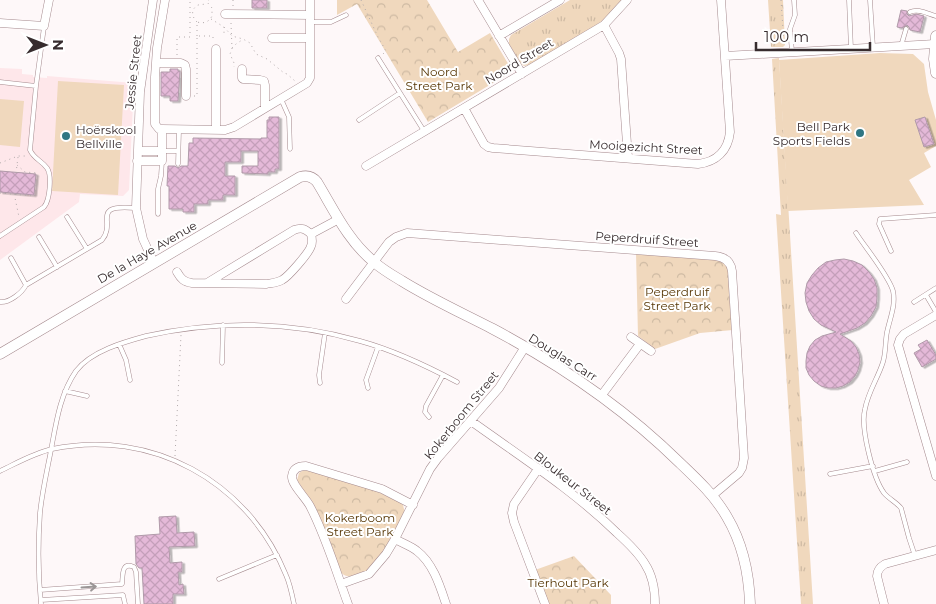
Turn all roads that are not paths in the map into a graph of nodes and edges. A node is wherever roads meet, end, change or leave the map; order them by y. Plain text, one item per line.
1 (49, 0) edge
2 (153, 0) edge
3 (165, 0) edge
4 (310, 0) edge
5 (478, 0) edge
6 (560, 0) edge
7 (627, 0) edge
8 (721, 0) edge
9 (794, 0) edge
10 (849, 0) edge
11 (870, 0) edge
12 (910, 12) dead end
13 (228, 14) road end
14 (346, 16) dead end
15 (936, 16) edge
16 (310, 18) junction
17 (0, 23) edge
18 (604, 25) junction
19 (44, 26) junction
20 (906, 29) dead end
21 (499, 36) junction
22 (272, 38) dead end
23 (310, 38) junction
24 (935, 40) edge
25 (901, 46) junction
26 (873, 47) junction
27 (216, 48) road end
28 (851, 49) junction
29 (788, 52) junction
30 (725, 56) junction
31 (378, 58) road end
32 (156, 63) junction
33 (242, 72) road end
34 (936, 73) edge
35 (522, 74) junction
36 (0, 82) edge
37 (36, 86) junction
38 (400, 93) junction
39 (186, 96) road end
40 (281, 99) junction
41 (265, 108) junction
42 (464, 108) junction
43 (359, 120) dead end
44 (162, 130) junction
45 (179, 130) junction
46 (216, 130) junction
47 (424, 131) junction
48 (290, 149) dead end
49 (138, 151) junction
50 (148, 151) junction
51 (162, 151) junction
52 (178, 151) junction
53 (628, 158) junction
54 (137, 161) junction
55 (148, 161) junction
56 (162, 161) junction
57 (178, 164) dead end
58 (366, 166) dead end
59 (308, 176) joint
60 (136, 208) junction
61 (936, 213) edge
62 (158, 214) dead end
63 (68, 217) dead end
64 (338, 219) junction
65 (856, 233) dead end
66 (311, 234) junction
67 (0, 236) edge
68 (39, 237) dead end
69 (87, 249) junction
70 (891, 252) dead end
71 (11, 258) dead end
72 (374, 262) junction
73 (154, 263) junction
74 (57, 267) junction
75 (177, 272) dead end
76 (207, 283) junction
77 (26, 285) junction
78 (936, 288) edge
79 (926, 295) junction
80 (346, 299) dead end
81 (0, 302) edge
82 (914, 302) dead end
83 (936, 314) edge
84 (222, 325) junction
85 (325, 332) junction
86 (631, 337) dead end
87 (119, 344) junction
88 (640, 344) junction
89 (378, 347) junction
90 (525, 348) junction
91 (651, 352) dead end
92 (0, 354) edge
93 (222, 363) dead end
94 (443, 375) junction
95 (130, 380) dead end
96 (457, 382) dead end
97 (320, 383) dead end
98 (368, 388) dead end
99 (65, 391) junction
100 (87, 396) dead end
101 (601, 396) junction
102 (429, 416) dead end
103 (471, 421) junction
104 (50, 450) junction
105 (907, 462) dead end
106 (874, 468) junction
107 (538, 469) junction
108 (0, 471) edge
109 (830, 474) dead end
110 (936, 476) edge
111 (713, 495) junction
112 (413, 505) junction
113 (395, 539) junction
114 (936, 550) edge
115 (277, 555) junction
116 (915, 556) junction
117 (219, 579) dead end
118 (122, 584) junction
119 (341, 584) junction
120 (40, 590) junction
121 (123, 595) junction
122 (41, 602) edge
123 (125, 604) edge
124 (138, 604) edge
125 (294, 604) edge
126 (348, 604) edge
127 (446, 604) edge
128 (545, 604) edge
129 (656, 604) edge
130 (750, 604) edge
131 (884, 604) edge

1 - 19 street
2 - 49 street, Jessie Street
3 - 32 street
4 - 16 street
5 - 21 street
6 - 21 street
7 - 18 street, Noord Street
8 - 30 street, Mooigezicht Street
9 - 29 lane
10 - 28 lane
11 - 26 lane
12 - 15 lane
13 - 16 street
14 - 16 lane
16 - 23 street
17 - 19 street
18 - 35 street, Noord Street
18 - 53 street
19 - 37 lane
20 - 25 lane
21 - 35 street
22 - 23 street
23 - 40 street
24 - 25 street
24 - 34 street
25 - 26 street
26 - 28 street
27 - 46 street
28 - 29 street
29 - 30 street
30 - 53 street, Mooigezicht Street
31 - 38 lane
32 - 39 street
32 - 44 street
33 - 41 street
35 - 42 street, Noord Street
36 - 37 lane
37 - 67 lane
38 - 43 lane
38 - 47 lane
40 - 41 street
40 - 48 lane
41 - 46 street
42 - 47 street, Noord Street
42 - 53 street, Mooigezicht Street
44 - 45 street
44 - 51 street
45 - 46 street
45 - 52 lane
47 - 58 street, Noord Street
49 - 50 street
49 - 54 street, Jessie Street
50 - 51 street
50 - 55 street
51 - 52 lane
51 - 56 street
52 - 57 lane
54 - 55 street
54 - 60 street, Jessie Street
55 - 56 street
56 - 62 lane
59 - 64 street, Douglas Carr
59 - 73 street, De la Haye Avenue
60 - 69 lane
60 - 73 street, Jessie Street
61 - 70 lane
63 - 69 lane
64 - 66 street
64 - 72 street, Douglas Carr
65 - 106 lane
66 - 76 street
66 - 76 street
68 - 74 lane
69 - 74 lane
71 - 77 lane
72 - 80 street, Peperdruif Street
72 - 90 street, Douglas Carr
72 - 111 street, Peperdruif Street
73 - 92 street, De la Haye Avenue
74 - 77 lane
75 - 76 street
77 - 81 lane
78 - 79 lane
79 - 82 lane
79 - 83 lane
83 - 110 street
84 - 85 lane
84 - 87 lane
84 - 93 lane
85 - 89 lane
85 - 97 lane
86 - 88 street
87 - 95 lane
87 - 99 lane
88 - 91 street
88 - 101 street
89 - 94 lane
89 - 98 lane
90 - 101 street, Douglas Carr
90 - 103 street, Kokerboom Street
94 - 96 lane
94 - 102 lane
99 - 100 lane
99 - 104 lane
101 - 111 street, Douglas Carr
103 - 107 street, Bloukeur Street
103 - 112 street, Kokerboom Street
104 - 108 lane
104 - 115 lane
104 - 120 lane
105 - 106 lane
106 - 109 lane
106 - 116 lane
107 - 128 street
107 - 129 street, Bloukeur Street
111 - 130 street, Douglas Carr
112 - 113 street, Kokerboom Street
112 - 119 street
113 - 119 street, Kokerboom Street
113 - 127 street
114 - 116 street
115 - 117 lane
115 - 125 lane
116 - 131 street
120 -> 118 lane
118 - 121 lane
118 - 124 lane
119 - 126 street
120 - 122 lane
121 - 122 lane
121 - 123 lane

